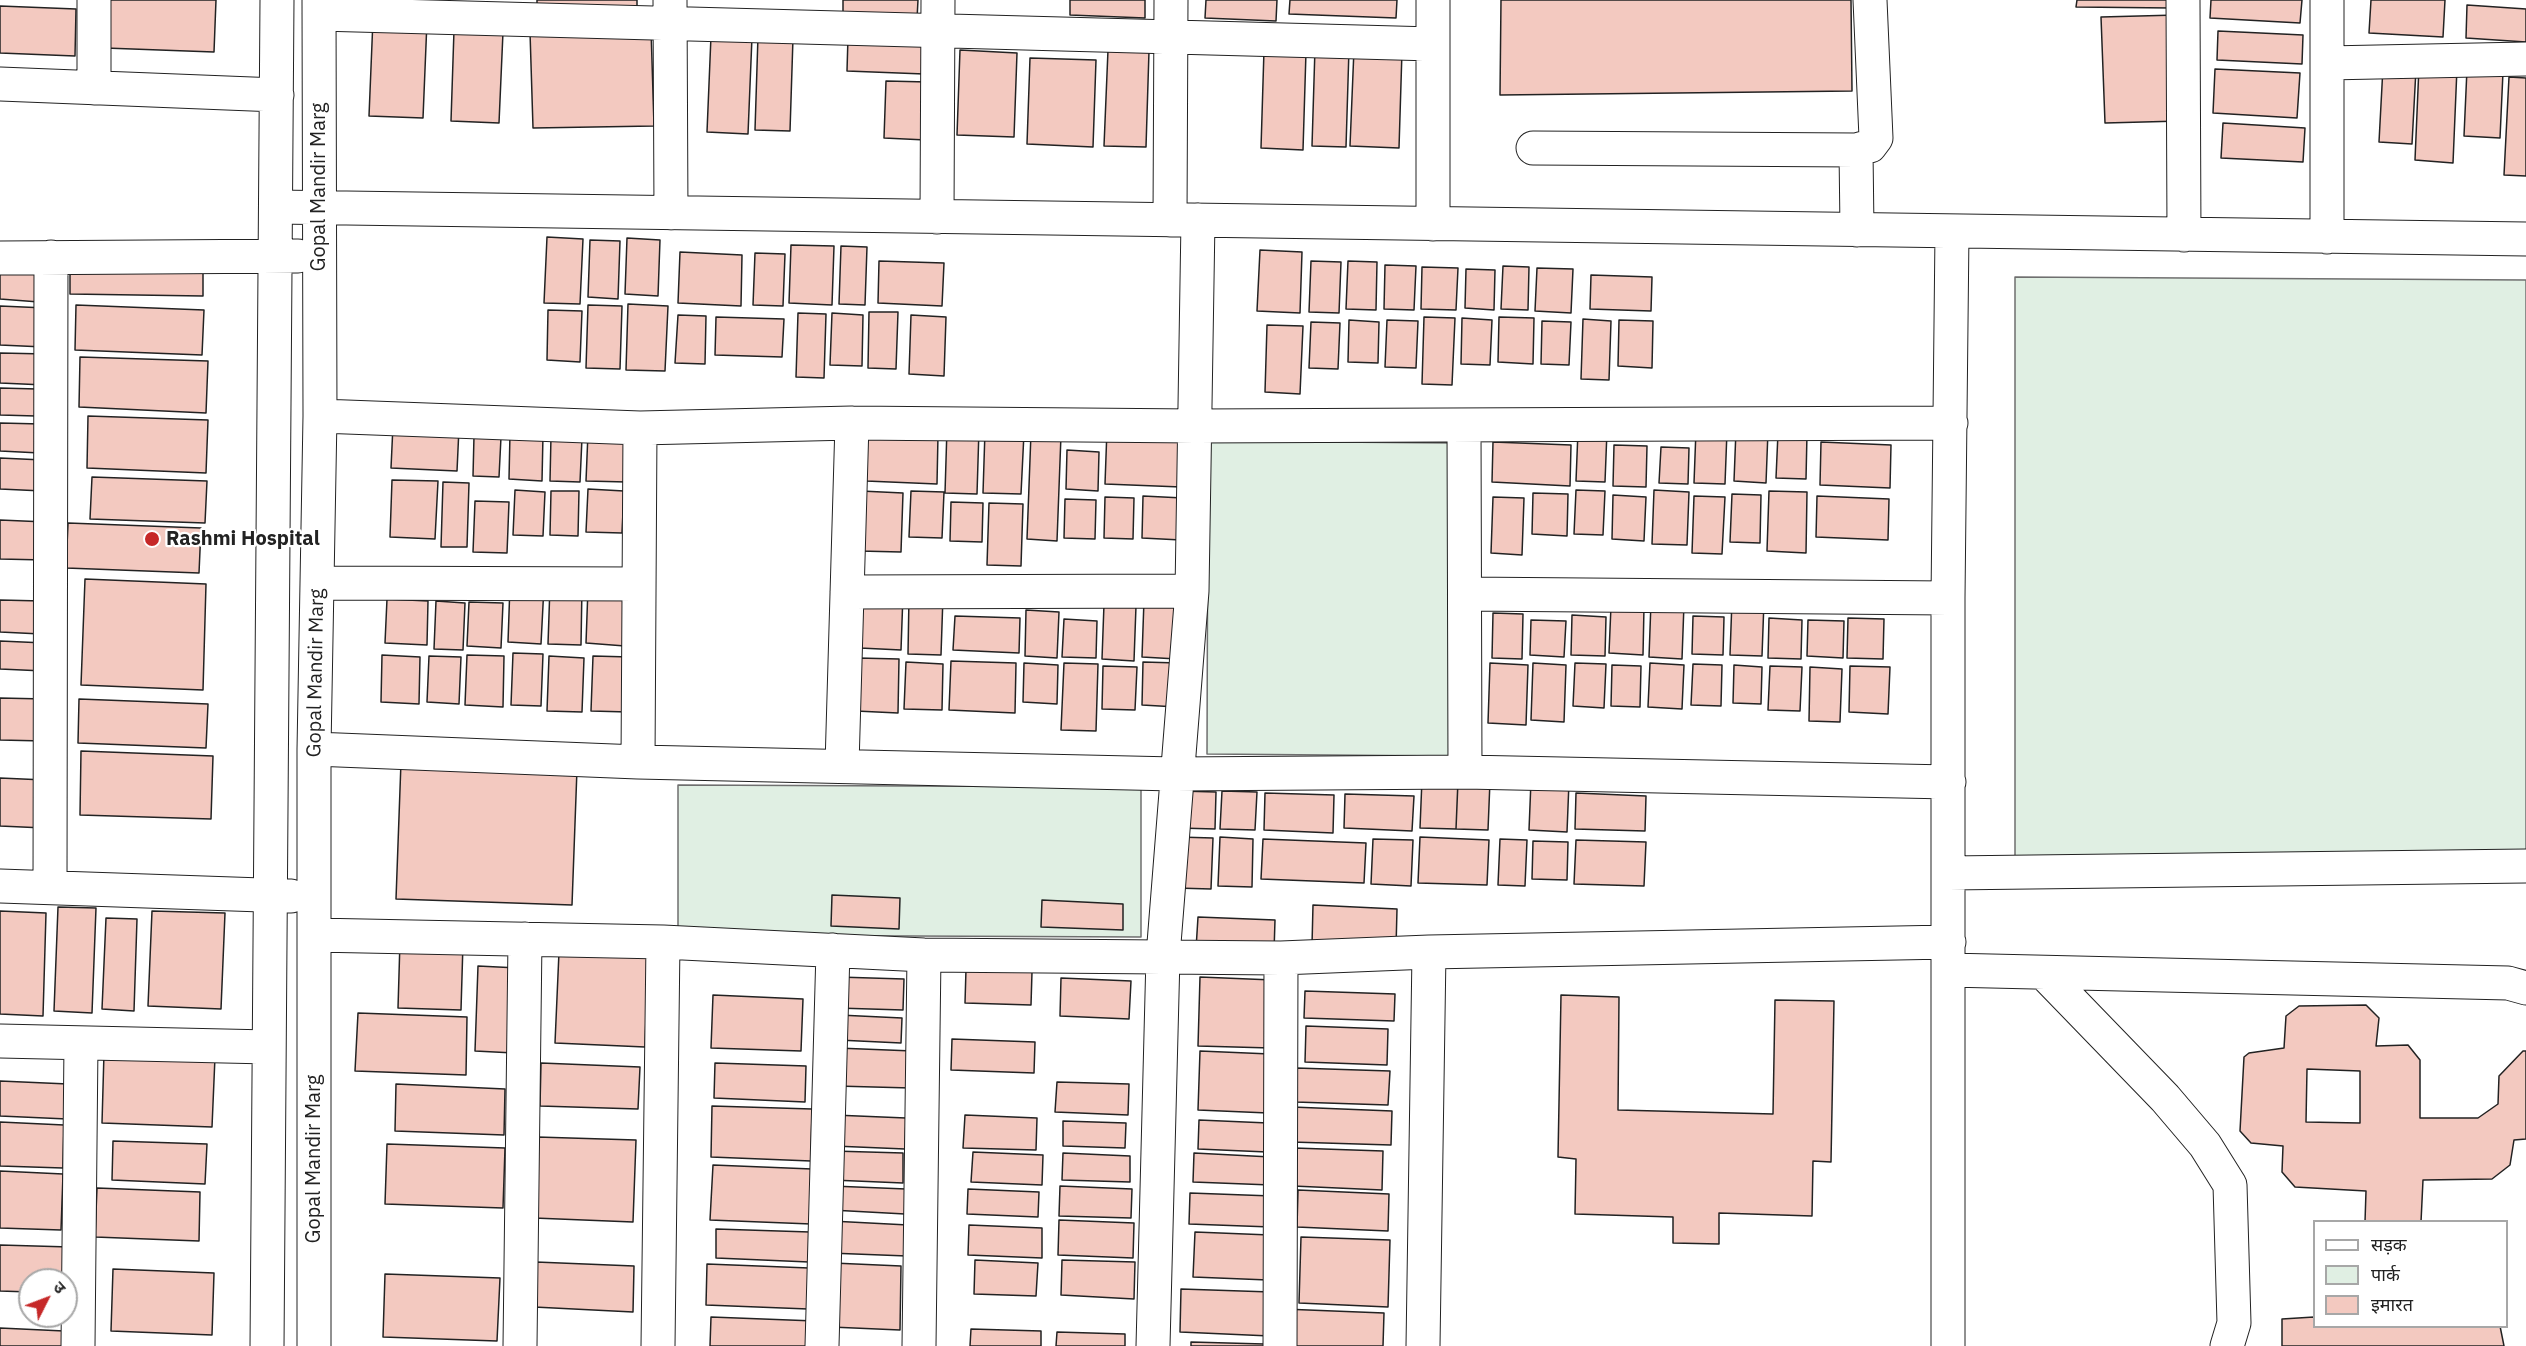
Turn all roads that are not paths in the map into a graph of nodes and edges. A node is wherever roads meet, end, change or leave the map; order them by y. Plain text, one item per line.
1 (94, 0) edge
2 (277, 0) edge
3 (1172, 0) edge
4 (1433, 0) edge
5 (1870, 0) edge
6 (2184, 0) edge
7 (2326, 0) edge
8 (319, 7) edge
9 (670, 12) edge
10 (938, 15) edge
11 (1171, 36) junction
12 (1433, 44) junction
13 (2526, 59) edge
14 (2327, 63) junction
15 (0, 84) edge
16 (94, 88) junction
17 (277, 95) junction
18 (1533, 148) dead end
19 (1857, 150) junction
20 (276, 207) junction
21 (318, 208) junction
22 (671, 213) junction
23 (937, 217) junction
24 (1184, 220) junction
25 (1433, 224) junction
26 (1857, 230) junction
27 (1952, 231) junction
28 (2184, 235) junction
29 (2327, 237) junction
30 (2526, 239) edge
31 (318, 256) junction
32 (276, 257) junction
33 (0, 258) edge
34 (51, 258) junction
35 (320, 416) junction
36 (852, 423) junction
37 (1951, 423) junction
38 (1464, 425) junction
39 (1194, 426) junction
40 (640, 428) junction
41 (317, 582) junction
42 (639, 584) junction
43 (1192, 591) junction
44 (847, 592) junction
45 (1465, 594) junction
46 (1948, 598) junction
47 (315, 749) junction
48 (638, 762) junction
49 (842, 765) junction
50 (1465, 772) junction
51 (1175, 774) junction
52 (1949, 782) junction
53 (2526, 866) edge
54 (1949, 873) junction
55 (0, 886) edge
56 (50, 887) junction
57 (271, 896) junction
58 (314, 897) junction
59 (314, 935) junction
60 (525, 939) junction
61 (663, 942) junction
62 (833, 950) junction
63 (1429, 951) junction
64 (924, 955) junction
65 (1163, 956) junction
66 (1948, 956) junction
67 (1281, 958) junction
68 (2044, 973) junction
69 (2526, 988) edge
70 (0, 1041) edge
71 (81, 1043) junction
72 (269, 1047) junction
73 (78, 1346) edge
74 (267, 1346) edge
75 (314, 1346) edge
76 (520, 1346) edge
77 (658, 1346) edge
78 (822, 1346) edge
79 (919, 1346) edge
80 (1153, 1346) edge
81 (1280, 1346) edge
82 (1423, 1346) edge
83 (1948, 1346) edge
84 (2228, 1346) edge

1 - 16 street
2 - 17 street
3 - 11 street
4 - 12 street
5 - 19 street
6 - 28 street
7 - 14 street
8 - 9 street
8 - 21 street, Gopal Mandir Marg
9 - 10 street
9 - 22 street
10 - 11 street
10 - 23 street
11 - 12 street
11 - 24 street
12 - 25 street
13 - 14 street
14 - 29 street
15 - 16 street
16 - 17 street
17 - 20 street
18 - 19 street
19 - 26 street
20 - 21 street
20 - 32 street
21 - 22 street
21 - 31 street, Gopal Mandir Marg
22 - 23 street
23 - 24 street
24 - 25 street
24 - 39 street
25 - 26 street
26 - 27 street
27 - 28 street
27 - 37 street
28 - 29 street
29 - 30 street
31 - 32 street
31 - 35 street, Gopal Mandir Marg
32 - 34 street
32 - 57 street
33 - 34 street
34 - 56 street
35 - 40 street
35 - 41 street, Gopal Mandir Marg
36 - 39 street
36 - 40 street
36 - 44 street
37 - 38 street
37 - 46 street
38 - 39 street
38 - 45 street
39 - 43 street
40 - 42 street
41 - 42 street
41 - 47 street, Gopal Mandir Marg
42 - 48 street
43 - 44 street
43 - 51 street
44 - 49 street
45 - 46 street
45 - 50 street
46 - 52 street
47 - 48 street
47 - 58 street, Gopal Mandir Marg
48 - 49 street
49 - 51 street
50 - 51 street
50 - 52 street
51 - 65 street
52 - 54 street
53 - 54 street
54 - 66 street
55 - 56 street
56 - 57 street
57 - 58 street
57 - 72 street
58 - 59 street, Gopal Mandir Marg
59 - 60 street
59 - 75 street, Gopal Mandir Marg
60 - 61 street
60 - 76 street
61 - 62 street
61 - 77 street
62 - 64 street
62 - 78 street
63 - 66 street
63 - 67 street
63 - 82 street
64 - 65 street
64 - 79 street
65 - 67 street
65 - 80 street
66 - 68 street
66 - 83 street
67 - 81 street
68 - 69 street
68 - 84 street
70 - 71 street
71 - 72 street
71 - 73 street
72 - 74 street

